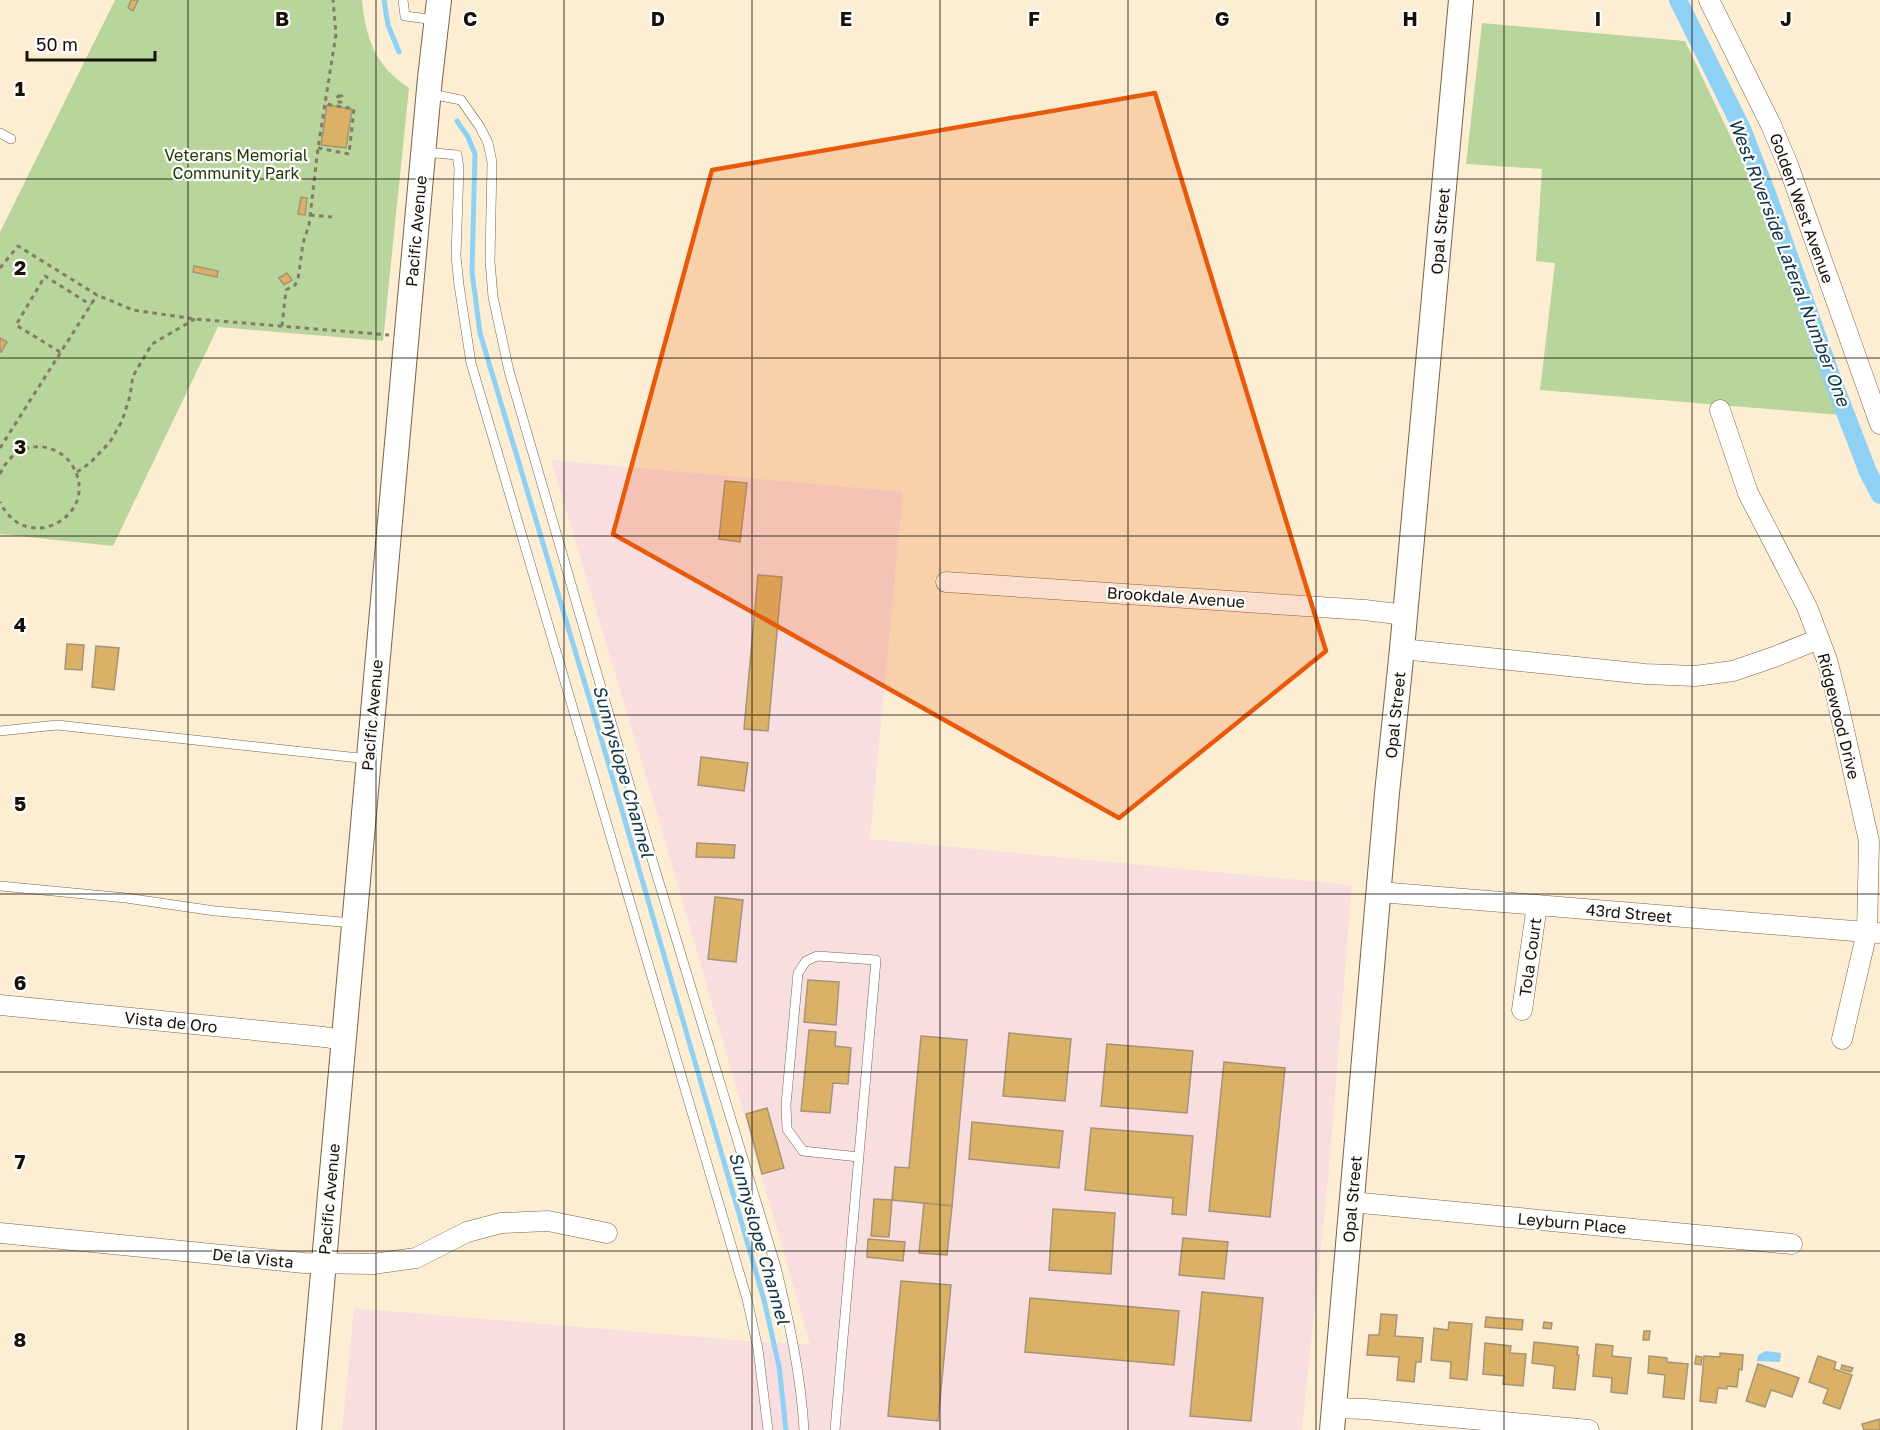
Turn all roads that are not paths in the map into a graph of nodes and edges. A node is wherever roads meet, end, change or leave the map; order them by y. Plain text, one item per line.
1 (403, 0) edge
2 (1461, 0) edge
3 (1708, 0) edge
4 (438, 10) edge
5 (429, 94) junction
6 (0, 133) edge
7 (11, 139) dead end
8 (423, 152) junction
9 (1720, 410) dead end
10 (1880, 424) edge
11 (946, 582) dead end
12 (1405, 615) junction
13 (1819, 639) junction
14 (1402, 650) junction
15 (0, 731) edge
16 (368, 759) junction
17 (0, 886) edge
18 (1379, 892) junction
19 (1537, 905) junction
20 (353, 923) junction
21 (1874, 933) edge
22 (0, 1005) edge
23 (1522, 1010) dead end
24 (1842, 1039) dead end
25 (342, 1040) junction
26 (859, 1157) junction
27 (1352, 1202) junction
28 (0, 1233) edge
29 (607, 1233) dead end
30 (1792, 1244) dead end
31 (323, 1263) junction
32 (1333, 1419) edge
33 (309, 1430) edge
34 (768, 1430) edge
35 (804, 1430) edge
36 (835, 1430) edge
37 (1589, 1430) edge

1 - 4 lane
2 - 12 street, Opal Street
3 - 10 street, Golden West Avenue
4 - 5 street, Pacific Avenue
5 - 8 street, Pacific Avenue
5 - 35 lane
6 - 7 lane
8 - 16 street, Pacific Avenue
8 - 34 lane
9 - 13 street, Ridgewood Drive
11 - 12 street, Brookdale Avenue
12 - 14 street, Opal Street
13 - 14 street
13 - 21 street, Ridgewood Drive
14 - 18 street, Opal Street
15 - 16 lane
16 - 20 street, Pacific Avenue
17 - 20 lane
18 - 19 street, 43rd Street
18 - 27 street, Opal Street
19 - 21 street, 43rd Street
19 - 23 street, Tola Court
20 - 25 street, Pacific Avenue
21 - 24 street, Ridgewood Drive
22 - 25 street, Vista de Oro
25 - 31 street, Pacific Avenue
26 - 26 lane
26 - 36 lane
27 - 30 street, Leyburn Place
27 - 32 street, Opal Street
28 - 31 street, De la Vista
29 - 31 street, De la Vista
31 - 33 street, Pacific Avenue
32 - 37 street

